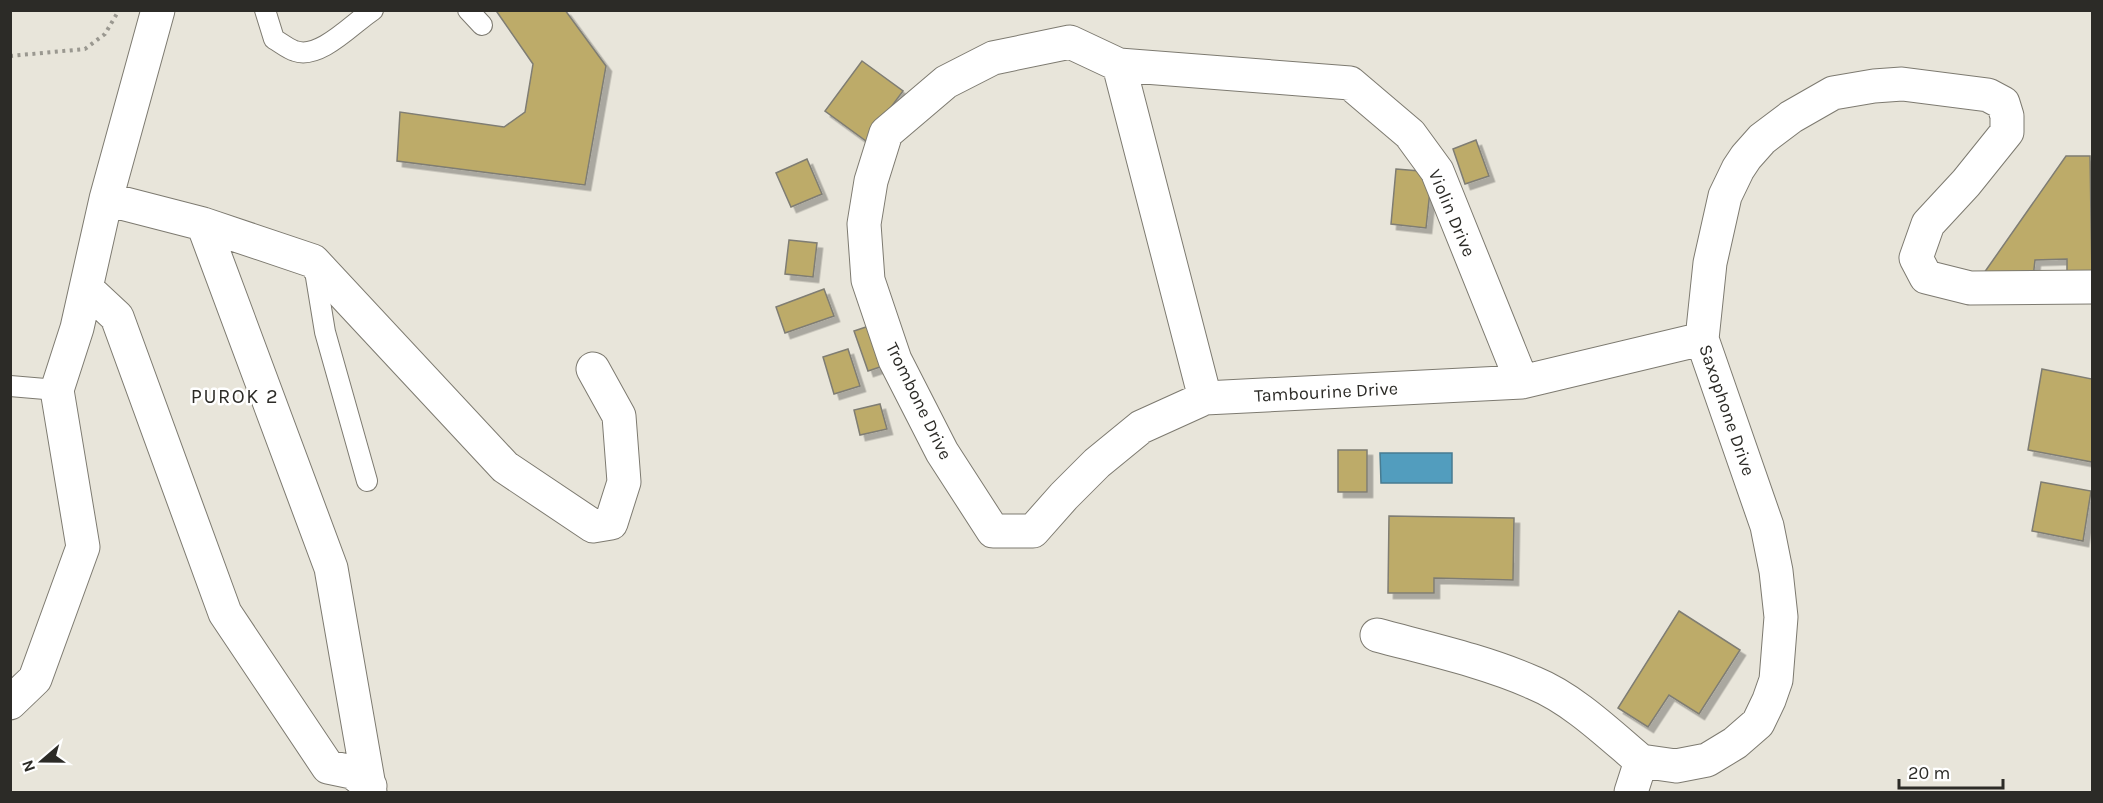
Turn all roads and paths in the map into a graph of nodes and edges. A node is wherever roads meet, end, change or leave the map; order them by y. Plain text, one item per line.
1 (119, 10) edge
2 (158, 10) edge
3 (264, 10) edge
4 (373, 10) edge
5 (468, 10) edge
6 (482, 26) dead end
7 (10, 56) edge
8 (1119, 65) junction
9 (106, 199) junction
10 (203, 224) junction
11 (313, 261) junction
12 (2092, 287) edge
13 (87, 289) junction
14 (1702, 339) junction
15 (593, 369) dead end
16 (1522, 382) junction
17 (10, 386) edge
18 (57, 390) junction
19 (1204, 398) junction
20 (367, 481) dead end
21 (993, 531) joint
22 (1377, 635) dead end
23 (10, 703) edge
24 (1641, 761) junction
25 (370, 789) edge
26 (1631, 792) edge

1 - 7 path
2 - 9 street
3 - 4 lane
5 - 6 lane
8 - 16 street, Violin Drive
8 - 19 street
8 - 21 street, Trombone Drive
9 - 10 street
9 - 13 street
10 - 11 street
10 - 25 street
11 - 15 street
11 - 20 lane
12 - 14 street, Saxophone Drive
13 - 18 street
13 - 25 street
14 - 16 street, Tambourine Drive
14 - 24 street, Saxophone Drive
16 - 19 street, Tambourine Drive
17 - 18 lane
18 - 23 street
19 - 21 street, Tambourine Drive
22 - 24 street
24 - 26 street

